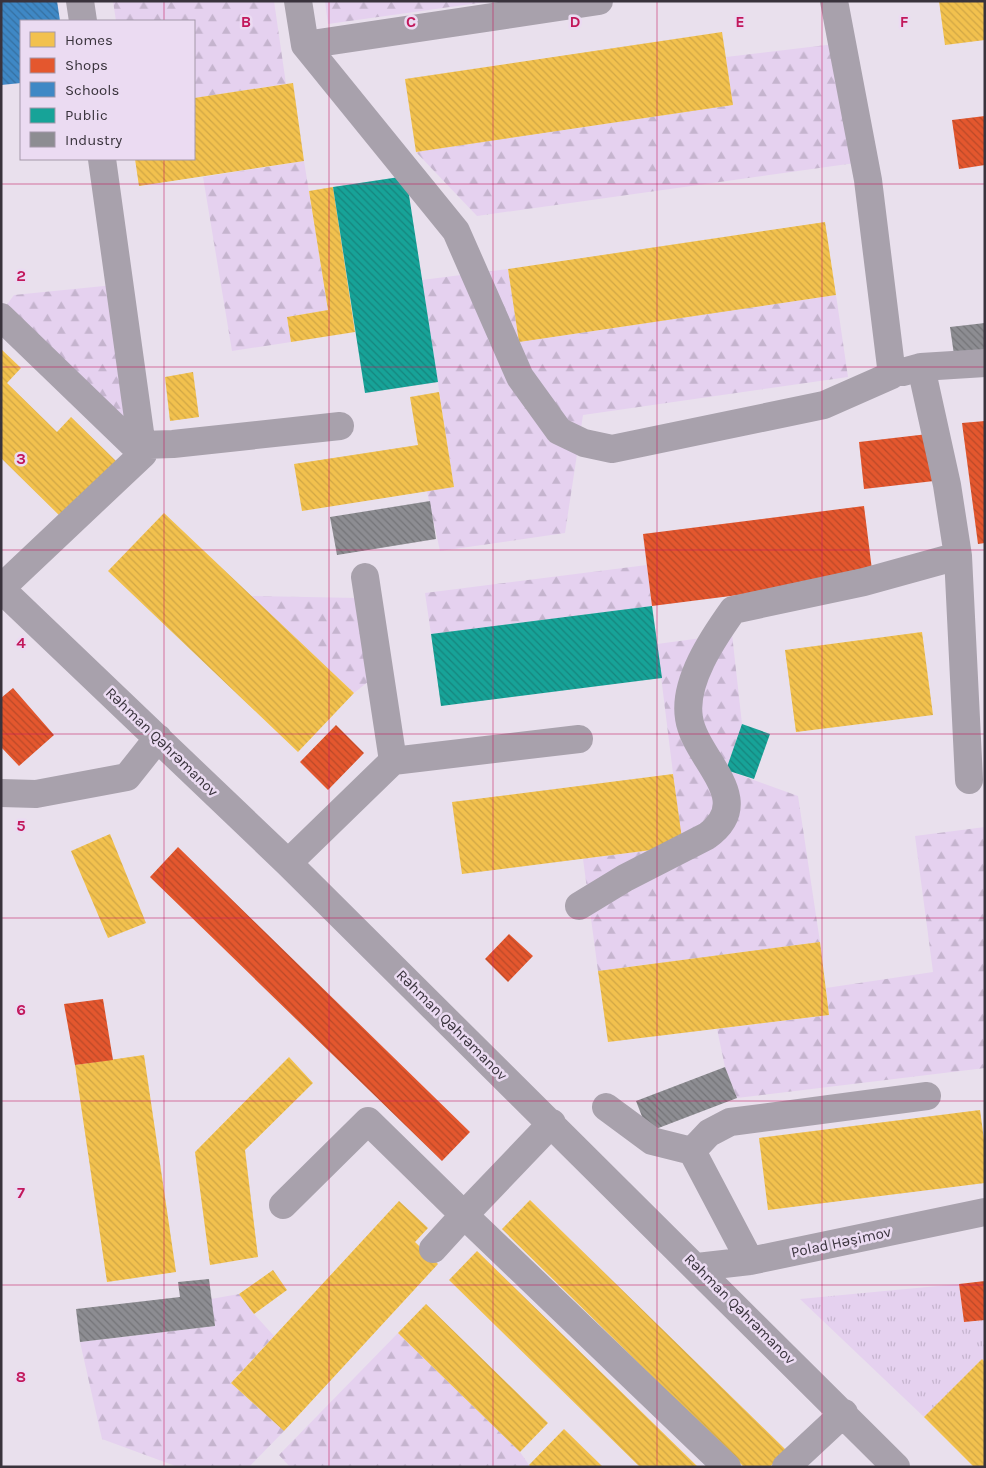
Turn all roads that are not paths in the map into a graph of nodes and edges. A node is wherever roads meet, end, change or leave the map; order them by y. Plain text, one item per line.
1 (80, 1) edge
2 (298, 1) edge
3 (599, 1) edge
4 (834, 1) edge
5 (83, 20) edge
6 (304, 46) junction
7 (102, 160) edge
8 (1, 316) edge
9 (985, 363) edge
10 (921, 367) junction
11 (892, 375) junction
12 (340, 426) dead end
13 (143, 450) junction
14 (958, 556) junction
15 (365, 578) dead end
16 (1, 589) edge
17 (158, 738) junction
18 (579, 739) dead end
19 (392, 761) junction
20 (969, 780) dead end
21 (1, 792) edge
22 (288, 863) junction
23 (579, 906) dead end
24 (927, 1096) dead end
25 (606, 1107) dead end
26 (552, 1123) junction
27 (692, 1151) junction
28 (283, 1205) dead end
29 (985, 1212) edge
30 (464, 1215) junction
31 (433, 1249) dead end
32 (750, 1261) junction
33 (697, 1267) junction
34 (844, 1413) junction
35 (727, 1467) edge
36 (786, 1467) edge
37 (896, 1467) edge

1 - 5 street
2 - 6 street
3 - 6 street
4 - 11 street
6 - 11 street
7 - 13 street
8 - 13 street
9 - 10 street
10 - 11 street
10 - 14 street
12 - 13 street
13 - 16 street
14 - 20 street
14 - 23 street
15 - 19 street
16 - 17 street, Rəhman Qəhrəmanov
17 - 21 street
17 - 22 street, Rəhman Qəhrəmanov
18 - 19 street
19 - 22 street
22 - 26 street, Rəhman Qəhrəmanov
24 - 27 street
25 - 27 street
26 - 30 street
26 - 33 street, Rəhman Qəhrəmanov
27 - 32 street
28 - 30 street
29 - 32 street, Polad Həşimov
30 - 31 street
30 - 35 street
32 - 33 street, Polad Həşimov
33 - 34 street, Rəhman Qəhrəmanov
34 - 36 street
34 - 37 street, Rəhman Qəhrəmanov

